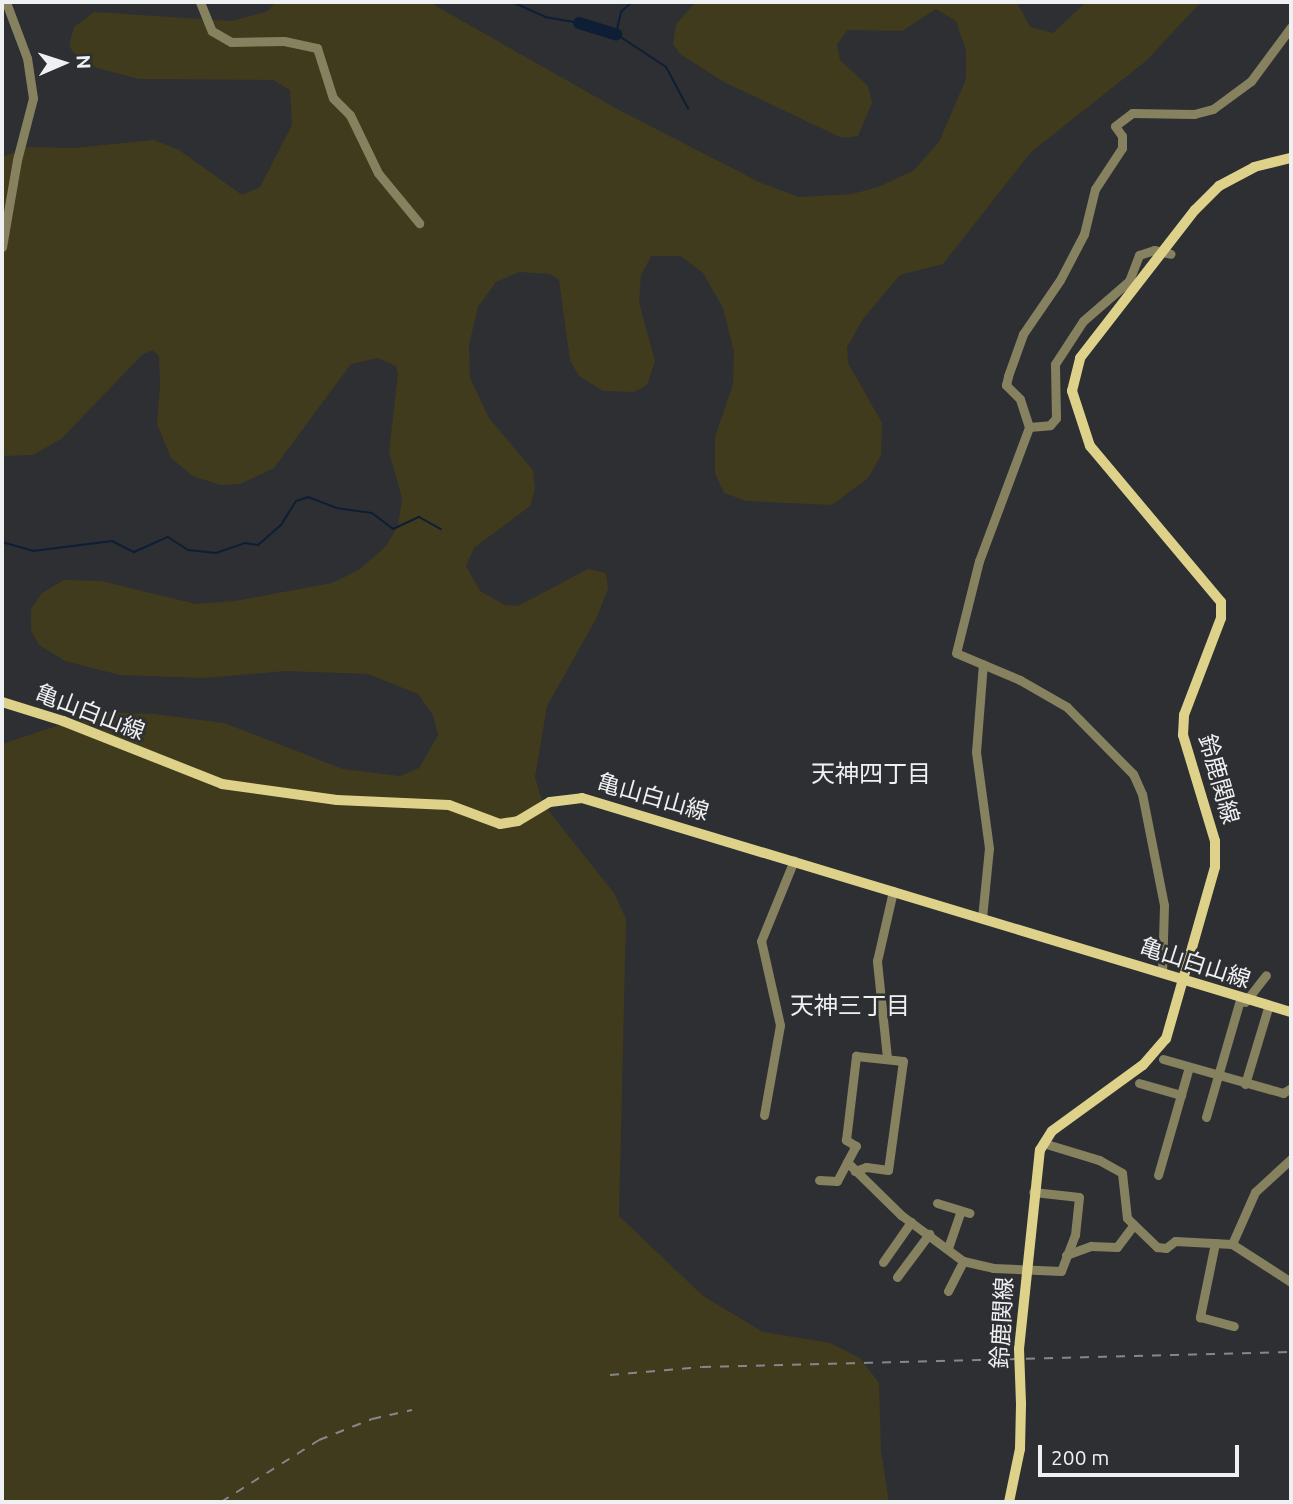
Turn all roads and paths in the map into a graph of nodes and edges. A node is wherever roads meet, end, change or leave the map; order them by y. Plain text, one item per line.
1 (6, 2) edge
2 (200, 2) edge
3 (1291, 27) edge
4 (1291, 158) edge
5 (419, 223) dead end
6 (2, 247) edge
7 (1167, 252) junction
8 (1029, 427) junction
9 (983, 664) junction
10 (3, 701) edge
11 (794, 860) junction
12 (893, 891) junction
13 (982, 918) junction
14 (1162, 973) junction
15 (1266, 975) dead end
16 (1185, 980) junction
17 (1242, 1001) junction
18 (1268, 1008) junction
19 (1291, 1012) edge
20 (887, 1058) junction
21 (1163, 1059) dead end
22 (1189, 1067) junction
23 (1218, 1075) junction
24 (1139, 1083) dead end
25 (1245, 1084) junction
26 (1291, 1088) edge
27 (1181, 1095) junction
28 (764, 1115) dead end
29 (1206, 1117) dead end
30 (1043, 1143) junction
31 (1291, 1159) edge
32 (847, 1162) junction
33 (855, 1171) junction
34 (1158, 1175) dead end
35 (819, 1180) dead end
36 (1033, 1192) junction
37 (937, 1203) dead end
38 (911, 1222) junction
39 (1132, 1227) junction
40 (929, 1234) junction
41 (1215, 1243) junction
42 (1232, 1244) junction
43 (948, 1248) junction
44 (1066, 1255) junction
45 (963, 1261) junction
46 (883, 1262) dead end
47 (1025, 1269) junction
48 (897, 1277) dead end
49 (1291, 1282) edge
50 (948, 1290) dead end
51 (1234, 1326) dead end
52 (1009, 1502) edge

1 - 6 street
2 - 5 street
3 - 8 street
4 - 7 main road, 鈴鹿関線
7 - 8 street
7 - 16 main road, 鈴鹿関線
8 - 9 street
9 - 13 street
9 - 14 street
10 - 11 main road, 亀山白山線
11 - 12 main road, 亀山白山線
11 - 28 street
12 - 13 main road, 亀山白山線
12 - 20 street
13 - 14 main road, 亀山白山線
14 - 16 main road, 亀山白山線
15 - 17 street
16 - 17 main road, 亀山白山線
16 - 30 main road, 鈴鹿関線
17 - 18 main road, 亀山白山線
17 - 23 street
18 - 19 main road, 亀山白山線
18 - 25 street
20 - 32 street
20 - 33 street
21 - 22 street
22 - 23 street
22 - 27 street
23 - 25 street
23 - 29 street
24 - 27 street
25 - 26 street
27 - 34 street
30 - 36 main road, 鈴鹿関線
30 - 39 street
31 - 42 street
32 - 33 street
32 - 35 street
33 - 38 street
36 - 44 street
36 - 47 main road, 鈴鹿関線
37 - 43 street
38 - 40 street
38 - 46 street
39 - 41 street
39 - 44 street
40 - 43 street
40 - 48 street
41 - 42 street
41 - 51 street
42 - 49 street
43 - 45 street
44 - 47 street
45 - 47 street
45 - 50 street
47 - 52 main road, 鈴鹿関線, bridge

